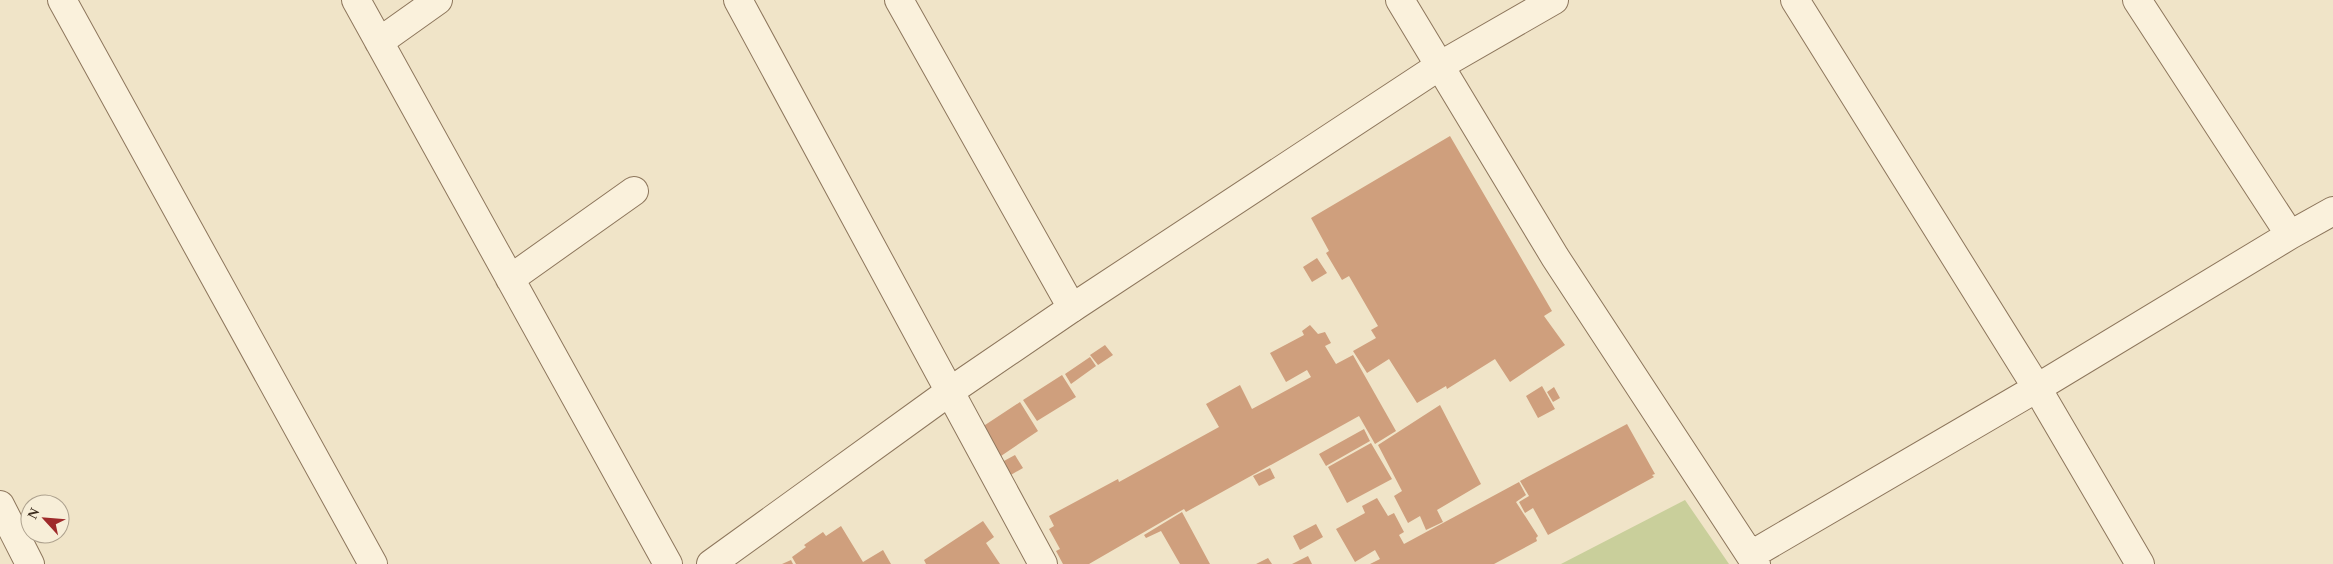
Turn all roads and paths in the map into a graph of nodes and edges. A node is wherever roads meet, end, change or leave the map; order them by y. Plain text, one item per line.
1 (62, 0) edge
2 (356, 0) edge
3 (438, 0) edge
4 (738, 0) edge
5 (899, 0) edge
6 (1400, 0) edge
7 (1554, 0) edge
8 (1795, 0) edge
9 (2137, 0) edge
10 (379, 42) junction
11 (1441, 65) junction
12 (634, 191) dead end
13 (2333, 211) edge
14 (2290, 235) junction
15 (510, 279) junction
16 (1072, 308) junction
17 (2037, 388) junction
18 (949, 392) junction
19 (0, 505) edge
20 (1754, 560) edge
21 (30, 564) edge
22 (374, 564) edge
23 (668, 564) edge
24 (711, 564) edge
25 (1043, 564) edge
26 (2140, 564) edge

1 - 22 street
2 - 10 street
3 - 10 street
4 - 18 street
5 - 16 street
6 - 11 street
7 - 11 street
8 - 17 street
9 - 14 street
10 - 15 street
11 - 16 street
11 - 20 street
12 - 15 street
13 - 14 street
14 - 17 street
15 - 23 street
16 - 18 street
17 - 20 street
17 - 26 street
18 - 24 street
18 - 25 street
19 - 21 street

